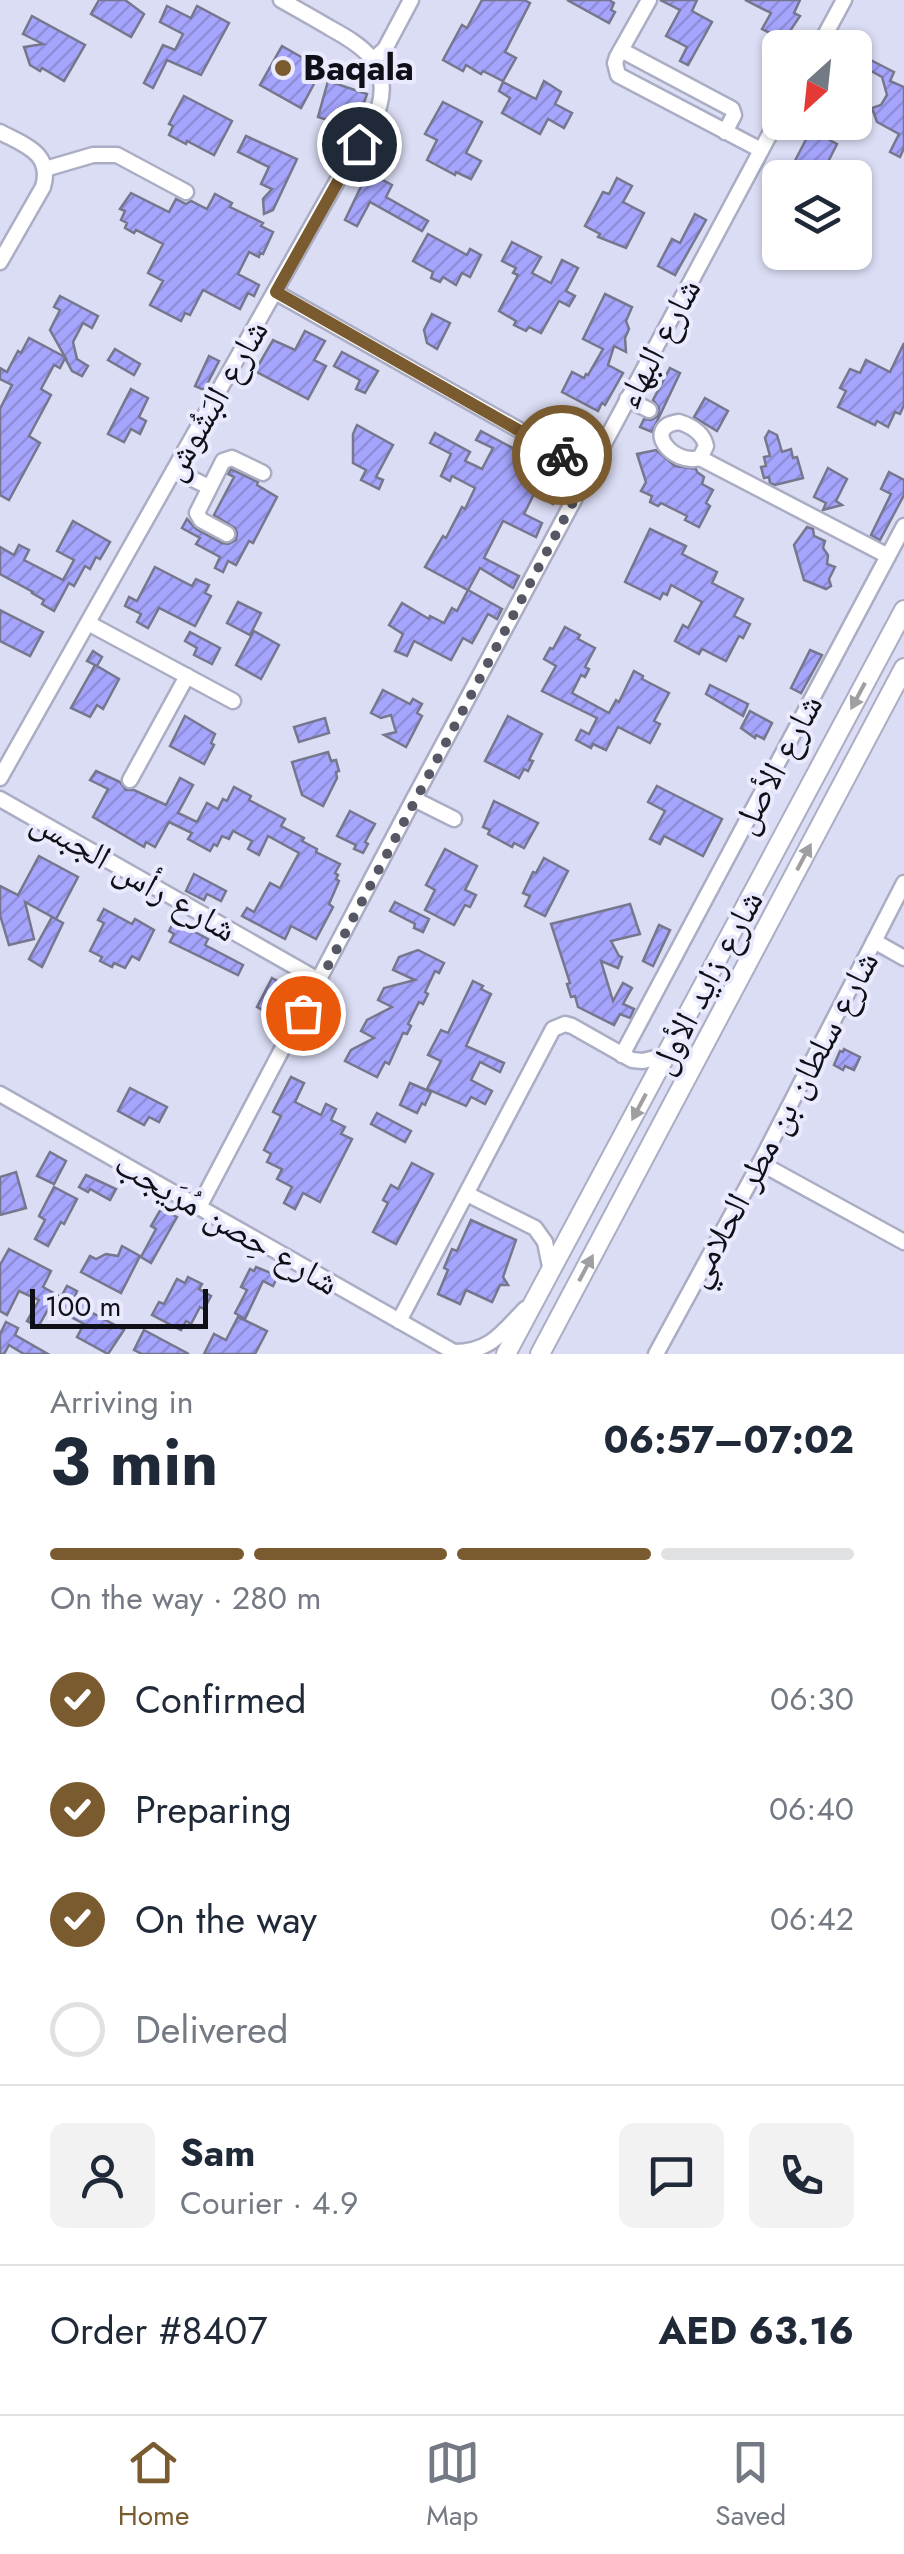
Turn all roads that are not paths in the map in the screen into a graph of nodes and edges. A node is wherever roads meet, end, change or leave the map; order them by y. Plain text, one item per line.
1 (281, 0) edge
2 (410, 0) edge
3 (649, 0) edge
4 (844, 0) edge
5 (828, 30) edge
6 (621, 50) junction
7 (373, 60) junction
8 (0, 132) edge
9 (726, 132) junction
10 (766, 140) edge
11 (760, 150) junction
12 (46, 169) junction
13 (186, 192) dead end
14 (0, 262) edge
15 (276, 292) junction
16 (627, 400) junction
17 (661, 416) junction
18 (700, 458) junction
19 (174, 470) junction
20 (590, 470) junction
21 (263, 472) dead end
22 (209, 488) junction
23 (904, 526) edge
24 (227, 534) dead end
25 (888, 556) junction
26 (904, 610) edge
27 (88, 623) junction
28 (904, 668) edge
29 (187, 676) junction
30 (904, 681) edge
31 (233, 701) dead end
32 (884, 705) junction
33 (0, 778) edge
34 (130, 780) dead end
35 (0, 799) edge
36 (414, 799) junction
37 (454, 819) dead end
38 (904, 883) edge
39 (874, 942) junction
40 (904, 958) edge
41 (320, 981) junction
42 (622, 1055) junction
43 (667, 1055) junction
44 (0, 1094) edge
45 (760, 1164) junction
46 (468, 1194) junction
47 (199, 1207) junction
48 (904, 1242) edge
49 (551, 1272) junction
50 (540, 1294) junction
51 (400, 1321) junction
52 (455, 1353) edge
53 (506, 1354) edge
54 (540, 1354) edge
55 (656, 1354) edge

1 - 7 street
2 - 7 street
3 - 6 street
4 - 5 street
6 - 9 street
6 - 9 street
7 - 15 street, شارع البَشُوش
8 - 12 street
9 - 11 street
10 - 11 street, شارع البهاء
11 - 16 street, شارع البهاء
12 - 13 street
12 - 14 street
15 - 19 street, شارع البَشُوش
15 - 20 street
16 - 17 street
16 - 20 street, شارع البهاء
17 - 18 street
17 - 18 street
18 - 25 street
19 - 22 street
19 - 27 street, شارع البَشُوش
20 - 36 street, شارع البهاء
21 - 22 street
22 - 24 street
23 - 25 street, شارع الأصل
25 - 42 street, شارع الأصل
26 -> 43 main road, شارع زايد الأول
27 - 29 street
27 - 33 street, شارع البَشُوش
28 - 32 main road, شارع زايد الأول
29 - 31 street
29 - 34 street
30 - 32 street
54 -> 32 main road, شارع زايد الأول
35 - 41 street, شارع رأس الجبس
36 - 37 street
36 - 41 street, شارع البهاء
38 - 39 street, شارع سلطان بن مطر الحلامي
39 - 40 street
39 - 45 street, شارع سلطان بن مطر الحلامي
41 - 47 street, شارع البهاء
42 - 43 street
42 - 46 street
43 -> 49 main road, شارع زايد الأول
44 - 47 street, شارع حِصن مُرَيجب
45 - 48 street
45 - 55 street, شارع سلطان بن مطر الحلامي
46 - 49 street
46 - 51 street
47 - 51 street, شارع حِصن مُرَيجب
49 - 50 main road, شارع زايد الأول
50 - 52 street, شارع حِصن مُرَيجب
50 - 53 main road, شارع زايد الأول
51 - 52 street, شارع حِصن مُرَيجب

